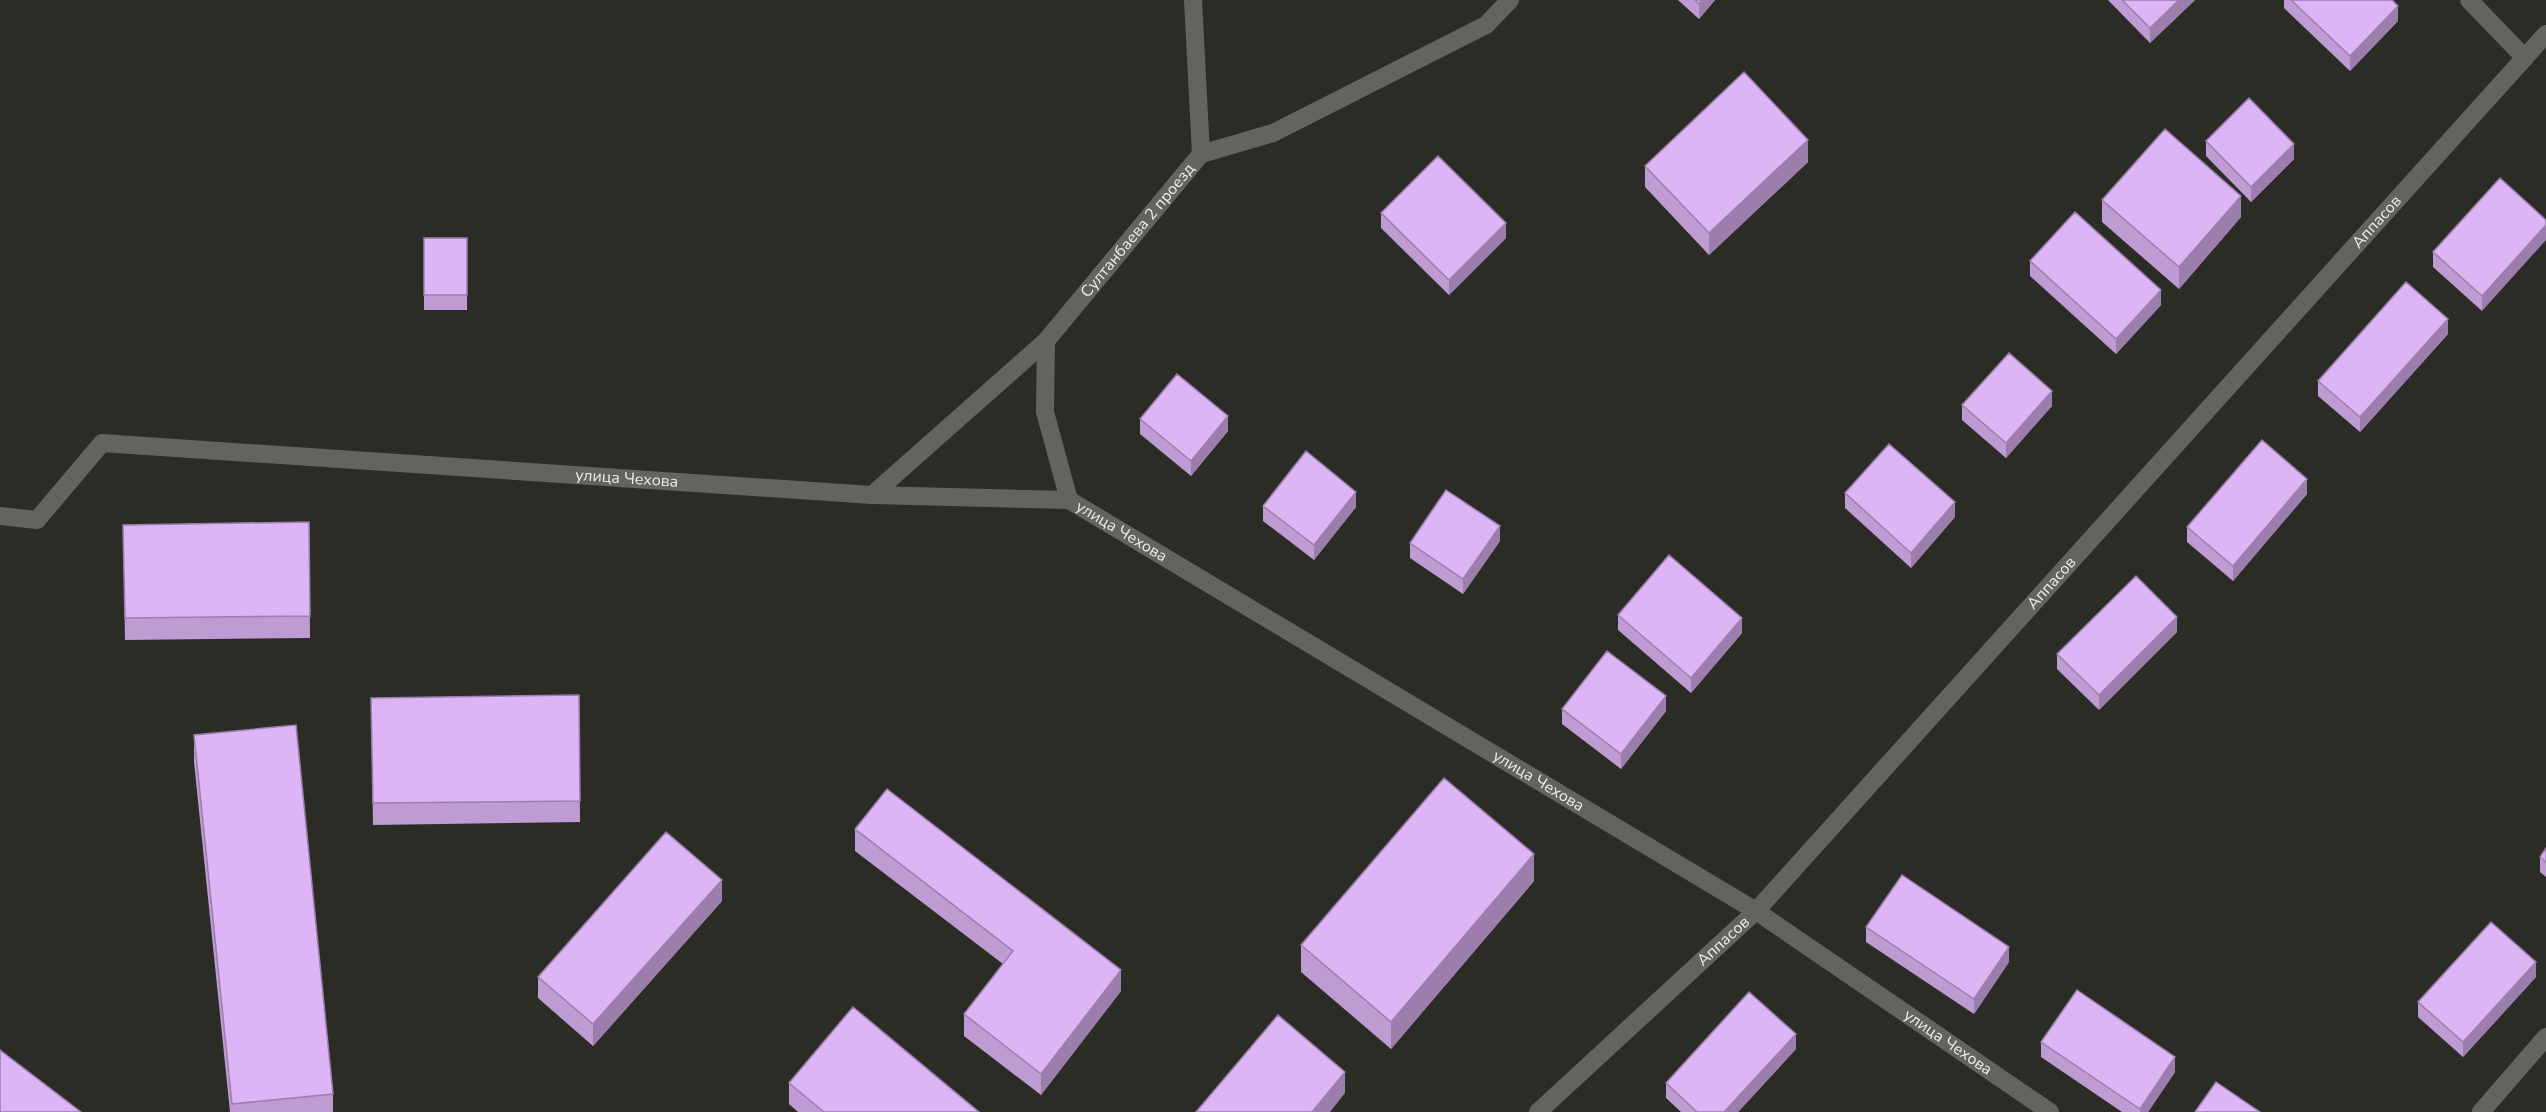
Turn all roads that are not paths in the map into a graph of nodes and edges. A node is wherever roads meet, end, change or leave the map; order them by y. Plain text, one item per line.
1 (1193, 0) edge
2 (1510, 0) edge
3 (2469, 0) edge
4 (2546, 34) edge
5 (2525, 58) junction
6 (1201, 154) junction
7 (1046, 342) junction
8 (872, 495) junction
9 (1069, 500) junction
10 (0, 516) edge
11 (1756, 911) junction
12 (2546, 1037) edge
13 (1538, 1112) edge
14 (2050, 1112) edge
15 (2481, 1112) edge

1 - 6 street
2 - 6 street, Султанбаева 2 проезд
3 - 5 street
4 - 5 street, Аппасов
5 - 11 street, Аппасов
6 - 7 street, Султанбаева 2 проезд
7 - 8 street, Султанбаева 2 проезд
7 - 9 street
8 - 9 street, улица Чехова
8 - 10 street, улица Чехова
9 - 11 street, улица Чехова
11 - 13 street, Аппасов
11 - 14 street, улица Чехова
12 - 15 street

